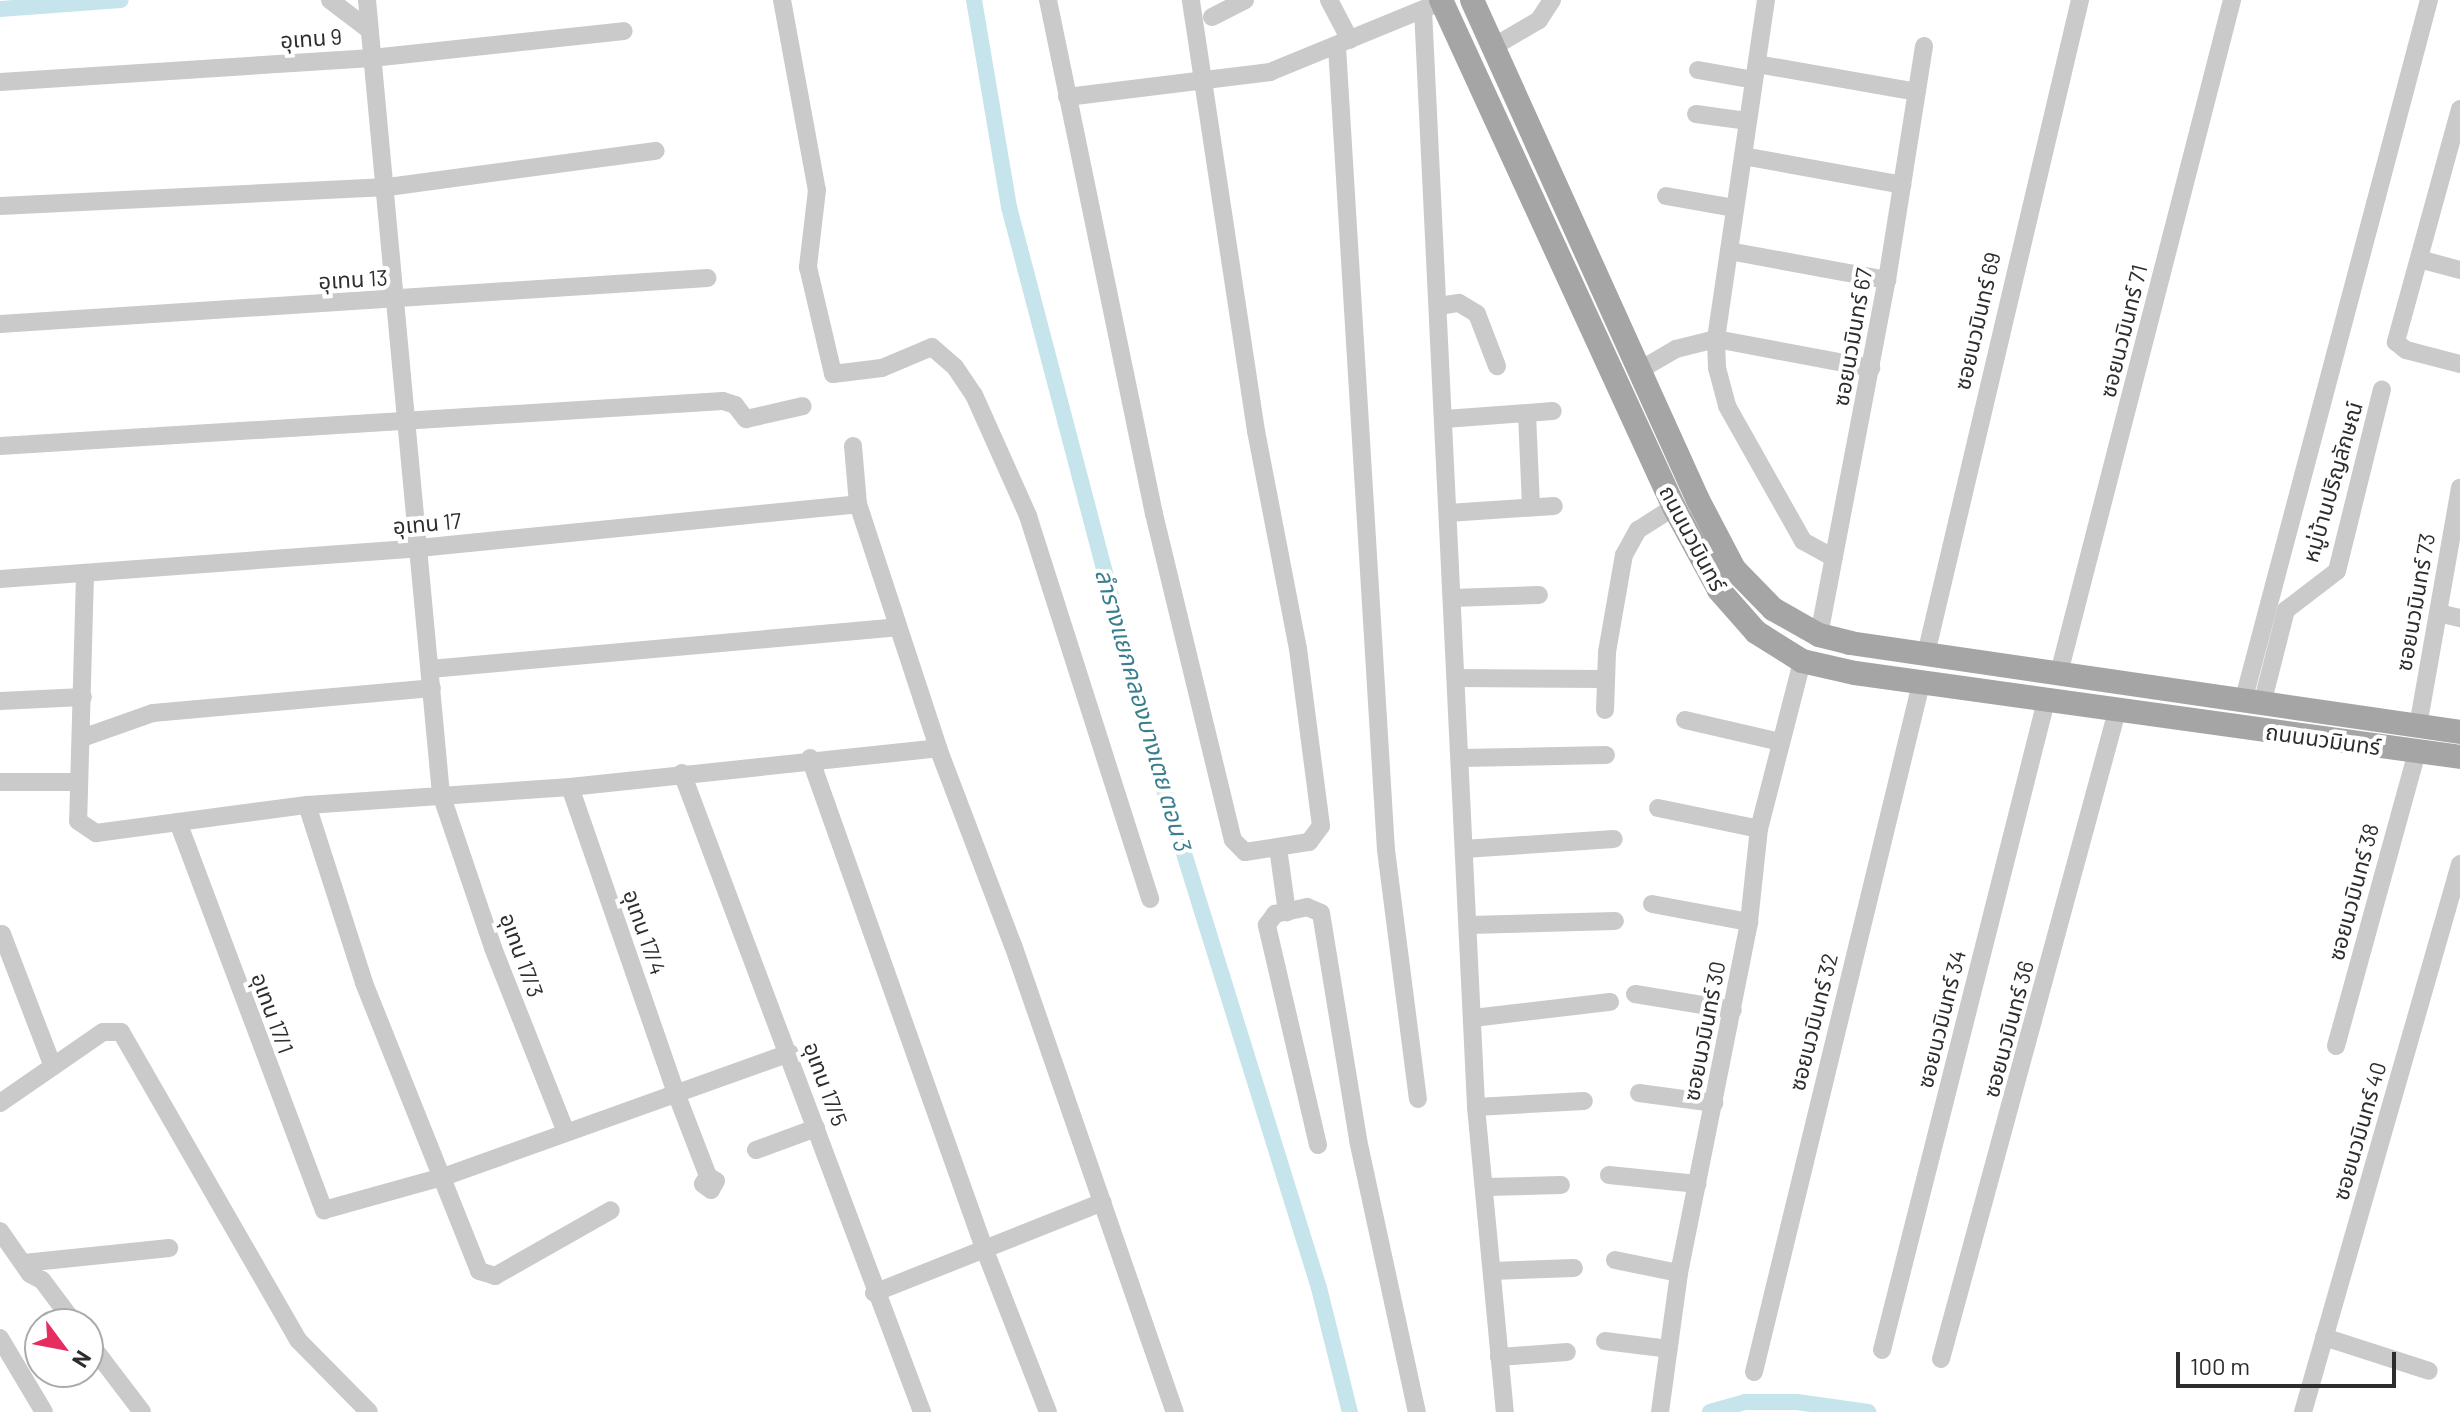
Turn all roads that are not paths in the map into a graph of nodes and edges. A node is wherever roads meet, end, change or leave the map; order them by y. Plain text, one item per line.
1 (330, 0) edge
2 (367, 0) edge
3 (782, 0) edge
4 (1048, 0) edge
5 (1191, 0) edge
6 (1245, 0) edge
7 (1329, 0) edge
8 (1472, 0) edge
9 (1552, 0) edge
10 (1766, 0) edge
11 (2080, 0) edge
12 (2232, 0) edge
13 (2429, 0) edge
14 (1435, 3) edge
15 (1212, 17) dead end
16 (368, 29) junction
17 (624, 31) dead end
18 (1343, 43) junction
19 (1924, 46) dead end
20 (1493, 47) junction
21 (372, 58) junction
22 (1698, 70) dead end
23 (1756, 72) junction
24 (1204, 81) junction
25 (0, 82) edge
26 (1917, 92) junction
27 (1067, 97) junction
28 (2460, 109) edge
29 (1696, 114) dead end
30 (1747, 121) junction
31 (656, 151) dead end
32 (1743, 156) junction
33 (2452, 173) edge
34 (1902, 185) junction
35 (388, 187) junction
36 (1666, 196) dead end
37 (0, 206) edge
38 (1735, 208) junction
39 (1729, 251) junction
40 (2419, 259) junction
41 (2460, 270) edge
42 (708, 278) dead end
43 (1887, 280) junction
44 (396, 300) junction
45 (1439, 306) junction
46 (0, 324) edge
47 (1716, 339) junction
48 (2460, 364) edge
49 (1497, 366) dead end
50 (1871, 368) junction
51 (1640, 370) junction
52 (2382, 389) dead end
53 (803, 406) dead end
54 (1553, 411) dead end
55 (1527, 414) junction
56 (1445, 419) junction
57 (407, 422) junction
58 (0, 446) edge
59 (853, 446) dead end
60 (2460, 488) edge
61 (858, 504) junction
62 (1554, 506) dead end
63 (1531, 507) junction
64 (1674, 507) junction
65 (1448, 513) junction
66 (419, 548) junction
67 (1834, 558) junction
68 (85, 575) junction
69 (0, 579) edge
70 (1539, 595) dead end
71 (1452, 598) junction
72 (2438, 613) junction
73 (2460, 618) edge
74 (897, 627) junction
75 (1819, 635) junction
76 (1926, 654) junction
77 (1802, 661) junction
78 (430, 669) junction
79 (2059, 673) junction
80 (1456, 678) junction
81 (1604, 679) junction
82 (1921, 684) junction
83 (432, 688) junction
84 (83, 697) junction
85 (0, 701) edge
86 (2046, 701) junction
87 (2252, 703) junction
88 (1605, 710) dead end
89 (2117, 711) junction
90 (1685, 720) dead end
91 (2418, 726) junction
92 (2460, 732) edge
93 (82, 738) junction
94 (1780, 742) junction
95 (938, 748) junction
96 (2417, 752) junction
97 (1606, 755) dead end
98 (2460, 757) edge
99 (810, 758) junction
100 (1462, 758) junction
101 (682, 773) junction
102 (0, 782) edge
103 (79, 782) junction
104 (570, 787) junction
105 (441, 794) junction
106 (307, 805) junction
107 (1658, 808) dead end
108 (178, 822) junction
109 (1759, 829) junction
110 (1614, 839) dead end
111 (1278, 848) junction
112 (1464, 849) junction
113 (2460, 864) edge
114 (1150, 899) dead end
115 (1652, 904) dead end
116 (1287, 912) junction
117 (1615, 921) dead end
118 (1749, 922) junction
119 (1469, 925) junction
120 (2, 934) edge
121 (1635, 994) dead end
122 (1610, 1002) dead end
123 (1733, 1010) junction
124 (1473, 1018) junction
125 (2336, 1046) dead end
126 (790, 1053) junction
127 (53, 1067) junction
128 (676, 1093) junction
129 (1639, 1093) dead end
130 (1418, 1099) dead end
131 (1584, 1101) dead end
132 (0, 1103) edge
133 (1714, 1103) junction
134 (1476, 1107) junction
135 (816, 1128) junction
136 (565, 1130) junction
137 (1318, 1145) dead end
138 (756, 1150) dead end
139 (1609, 1175) dead end
140 (446, 1176) junction
141 (708, 1176) dead end
142 (1698, 1184) junction
143 (1561, 1185) dead end
144 (1486, 1187) junction
145 (1103, 1202) junction
146 (611, 1210) dead end
147 (0, 1231) edge
148 (169, 1248) dead end
149 (984, 1248) junction
150 (1615, 1260) dead end
151 (24, 1263) junction
152 (1574, 1268) dead end
153 (1492, 1271) junction
154 (1679, 1273) junction
155 (874, 1293) junction
156 (62, 1308) edge
157 (2324, 1337) junction
158 (0, 1338) edge
159 (1605, 1341) dead end
160 (1669, 1349) junction
161 (1882, 1350) dead end
162 (1567, 1352) dead end
163 (1499, 1357) junction
164 (1941, 1359) dead end
165 (104, 1362) edge
166 (2429, 1371) dead end
167 (1754, 1372) dead end
168 (44, 1412) edge
169 (142, 1412) edge
170 (369, 1412) edge
171 (922, 1412) edge
172 (1048, 1412) edge
173 (1175, 1412) edge
174 (1417, 1412) edge
175 (1505, 1412) edge
176 (1660, 1412) edge
177 (2303, 1412) edge

1 - 16 street
2 - 16 street, อุเทน 17/3
3 - 114 street
4 - 27 street
5 - 24 street
6 - 15 street
7 - 18 street
8 - 20 main road, ถนนนวมินทร์
9 - 20 street
10 - 23 street
11 - 76 street, ซอยนวมินทร์ 69
12 - 79 street, ซอยนวมินทร์ 71
13 - 87 street
14 - 18 street
14 - 45 street
14 - 64 main road, ถนนนวมินทร์
16 - 21 street, อุเทน 17/3
17 - 21 street, อุเทน 9
18 - 24 street
18 - 130 street
19 - 26 street, ซอยนวมินทร์ 67
20 - 51 main road, ถนนนวมินทร์
21 - 25 street, อุเทน 9
21 - 35 street, อุเทน 17/3
22 - 23 street
23 - 26 street
23 - 30 street
24 - 27 street
24 - 111 street
26 - 34 street, ซอยนวมินทร์ 67
27 - 111 street
28 - 33 street
29 - 30 street
30 - 32 street
31 - 35 street
32 - 34 street
32 - 38 street
33 - 40 street
34 - 43 street, ซอยนวมินทร์ 67
35 - 37 street
35 - 44 street, อุเทน 17/3
36 - 38 street
38 - 39 street
39 - 43 street
39 - 47 street
40 - 41 street
40 - 48 street
42 - 44 street, อุเทน 13
43 - 50 street, ซอยนวมินทร์ 67
44 - 46 street, อุเทน 13
44 - 57 street, อุเทน 17/3
45 - 49 street
45 - 56 street
47 - 50 street
47 - 51 street
47 - 67 street
50 - 67 street, ซอยนวมินทร์ 67
51 - 75 main road, ถนนนวมินทร์
52 - 87 street, หมู่บ้านปริญลักษณ์
53 - 57 street
54 - 55 street
55 - 56 street
55 - 63 street
56 - 65 street
57 - 58 street
57 - 66 street, อุเทน 17/3
59 - 61 street
60 - 72 street, ซอยนวมินทร์ 73
61 - 66 street, อุเทน 17
61 - 74 street
62 - 63 street
63 - 65 street
64 - 77 main road, ถนนนวมินทร์
64 - 81 street
65 - 71 street
66 - 68 street, อุเทน 17
66 - 78 street, อุเทน 17/3
67 - 75 street, ซอยนวมินทร์ 67
68 - 69 street, อุเทน 17
68 - 84 street
70 - 71 street
71 - 80 street
72 - 73 street
72 - 91 street, ซอยนวมินทร์ 73
74 - 78 street
74 - 95 street
75 - 76 main road, ถนนนวมินทร์
76 - 79 main road, ถนนนวมินทร์
77 - 82 main road, ถนนนวมินทร์
77 - 94 street, ซอยนวมินทร์ 30
78 - 83 street, อุเทน 17/3
79 - 87 main road, ถนนนวมินทร์
80 - 81 street
80 - 100 street
81 - 88 street
82 - 86 main road, ถนนนวมินทร์
82 - 167 street, ซอยนวมินทร์ 32
83 - 93 street
83 - 105 street, อุเทน 17/3
84 - 85 street
84 - 93 street
86 - 89 main road, ถนนนวมินทร์
86 - 161 street, ซอยนวมินทร์ 34
87 - 91 main road, ถนนนวมินทร์
89 - 96 main road, ถนนนวมินทร์
89 - 164 street, ซอยนวมินทร์ 36
90 - 94 street
91 - 92 main road, ถนนนวมินทร์
93 - 103 street
94 - 109 street, ซอยนวมินทร์ 30
95 - 99 street
95 - 145 street
96 - 98 main road, ถนนนวมินทร์
96 - 125 street, ซอยนวมินทร์ 38
97 - 100 street
99 - 101 street
99 - 149 street
100 - 112 street
101 - 104 street
101 - 126 street, อุเทน 17/5
102 - 103 street
103 - 108 street
104 - 105 street
104 - 128 street, อุเทน 17/4
105 - 106 street
105 - 136 street, อุเทน 17/3
106 - 108 street
106 - 140 street
107 - 109 street
108 - 140 street, อุเทน 17/1
109 - 118 street, ซอยนวมินทร์ 30
110 - 112 street
111 - 116 street
112 - 119 street
113 - 157 street, ซอยนวมินทร์ 40
115 - 118 street
116 - 137 street
116 - 174 street
117 - 119 street
118 - 123 street, ซอยนวมินทร์ 30
119 - 124 street
120 - 127 street
121 - 123 street
122 - 124 street
123 - 133 street, ซอยนวมินทร์ 30
124 - 134 street
126 - 128 street
126 - 135 street, อุเทน 17/5
127 - 132 street
127 - 170 street
128 - 136 street
128 - 141 street, อุเทน 17/4
129 - 133 street
131 - 134 street
133 - 142 street, ซอยนวมินทร์ 30
134 - 144 street
135 - 138 street
135 - 155 street, อุเทน 17/5
136 - 140 street
139 - 142 street
140 - 146 street
142 - 154 street, ซอยนวมินทร์ 30
143 - 144 street
144 - 153 street
145 - 149 street
145 - 173 street
147 - 151 street
148 - 151 street
149 - 155 street
149 - 172 street
150 - 154 street
151 - 156 street
152 - 153 street
153 - 163 street
154 - 160 street, ซอยนวมินทร์ 30
155 - 171 street, อุเทน 17/5
157 - 166 street
157 - 177 street, ซอยนวมินทร์ 40
158 - 168 street
159 - 160 street
160 - 176 street, ซอยนวมินทร์ 30
162 - 163 street
163 - 175 street
165 - 169 street

